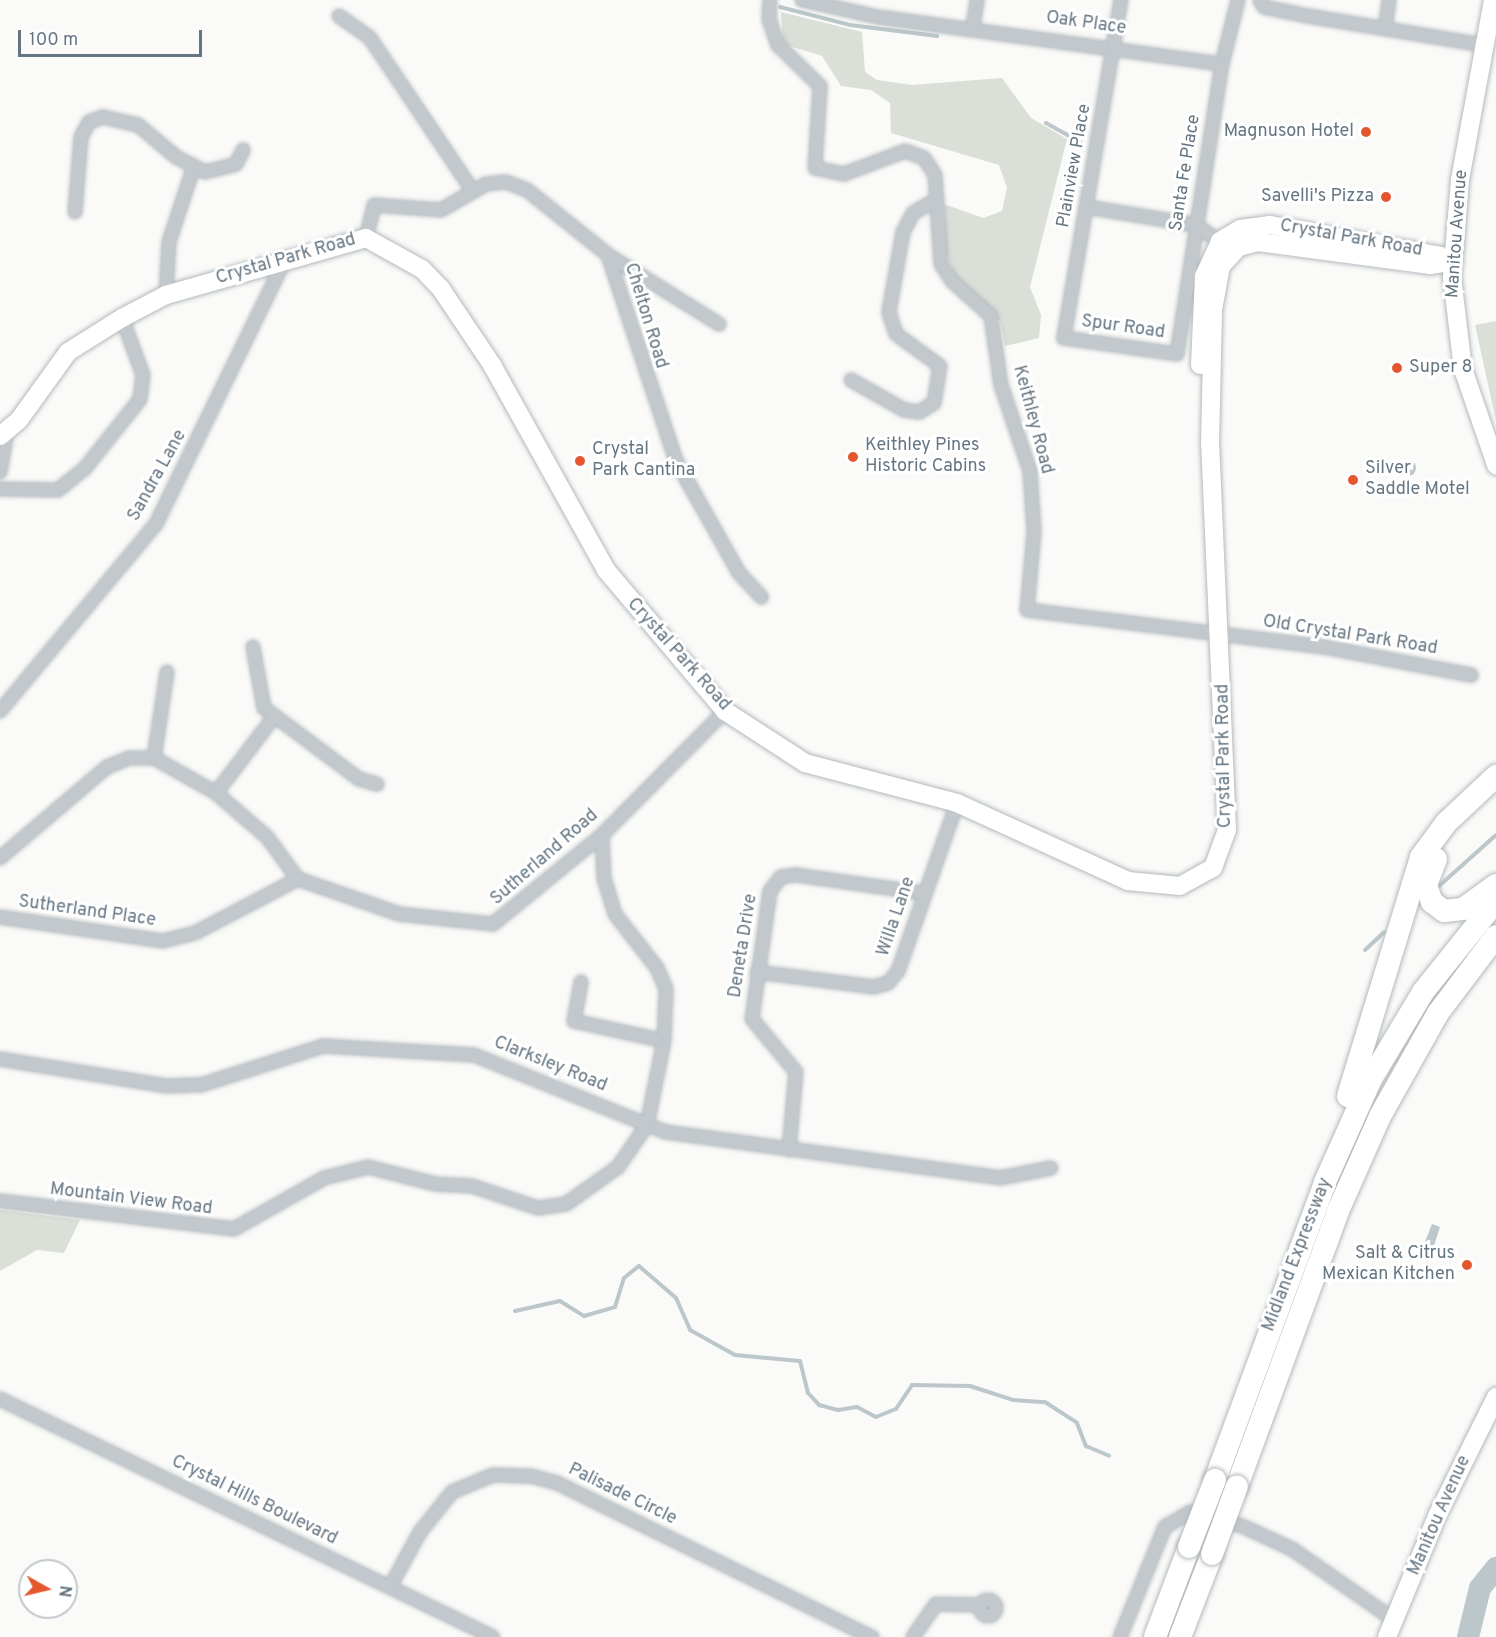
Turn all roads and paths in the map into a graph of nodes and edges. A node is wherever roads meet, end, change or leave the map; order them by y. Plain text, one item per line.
1 (770, 0) edge
2 (802, 0) edge
3 (977, 0) edge
4 (1121, 0) edge
5 (1238, 0) edge
6 (1260, 0) edge
7 (1389, 0) edge
8 (1493, 0) edge
9 (339, 16) dead end
10 (973, 26) junction
11 (1385, 29) junction
12 (1484, 45) junction
13 (1114, 46) junction
14 (1222, 64) junction
15 (243, 150) dead end
16 (193, 169) junction
17 (472, 190) junction
18 (934, 201) junction
19 (1087, 207) junction
20 (75, 212) dead end
21 (1196, 225) junction
22 (366, 238) junction
23 (1226, 246) junction
24 (608, 255) junction
25 (285, 260) junction
26 (1454, 261) junction
27 (166, 295) junction
28 (122, 318) junction
29 (719, 324) dead end
30 (1064, 338) joint
31 (1177, 354) joint
32 (851, 380) dead end
33 (3, 434) edge
34 (1496, 465) edge
35 (0, 472) edge
36 (0, 489) edge
37 (761, 597) dead end
38 (1222, 638) junction
39 (254, 647) dead end
40 (167, 672) dead end
41 (1472, 675) dead end
42 (0, 711) edge
43 (725, 711) junction
44 (273, 717) junction
45 (154, 758) junction
46 (1496, 776) edge
47 (377, 784) dead end
48 (216, 793) junction
49 (1496, 796) edge
50 (957, 803) junction
51 (602, 835) junction
52 (0, 858) edge
53 (298, 879) junction
54 (1496, 885) edge
55 (923, 894) junction
56 (1496, 901) edge
57 (0, 917) edge
58 (1496, 936) edge
59 (757, 972) junction
60 (581, 982) dead end
61 (664, 1041) junction
62 (0, 1059) edge
63 (647, 1125) junction
64 (789, 1150) junction
65 (1051, 1168) dead end
66 (0, 1201) edge
67 (1284, 1289) junction
68 (1496, 1397) edge
69 (0, 1399) edge
70 (1492, 1416) edge
71 (390, 1587) junction
72 (981, 1605) dead end
73 (1391, 1628) edge
74 (493, 1637) edge
75 (872, 1637) edge
76 (913, 1637) edge
77 (1120, 1637) edge
78 (1155, 1637) edge
79 (1180, 1637) edge

1 - 18 street, Keithley Road
2 - 10 street, Oak Place
3 - 10 street
4 - 13 street, Plainview Place
5 - 14 street, Santa Fe Place
6 - 11 street
7 - 11 street
8 - 12 street, Manitou Avenue
9 - 17 street
10 - 13 street, Oak Place
11 - 12 street
12 - 26 street, Manitou Avenue
13 - 14 street, Oak Place
13 - 19 street, Plainview Place
14 - 21 street, Santa Fe Place
15 - 16 street
16 - 20 street
16 - 27 street
17 - 22 street, Chelton Road
17 - 24 street, Chelton Road
18 - 32 street
18 - 38 street, Keithley Road
19 - 21 street
19 - 30 street, Plainview Place
21 - 23 street
21 - 31 street, Santa Fe Place
22 - 25 street, Crystal Park Road
22 - 43 street, Crystal Park Road
23 - 26 street, Crystal Park Road
23 - 38 street, Crystal Park Road
24 - 29 street
24 - 37 street, Chelton Road
25 - 27 street, Crystal Park Road
25 - 42 street, Sandra Lane
26 - 34 street, Manitou Avenue
27 - 28 street, Crystal Park Road
28 - 33 street, Crystal Park Road
28 - 36 street
30 - 31 street, Spur Road
33 - 35 street
38 - 41 street, Old Crystal Park Road
38 - 50 street, Crystal Park Road
39 - 44 street
40 - 45 street
43 - 50 street, Crystal Park Road
43 - 51 street, Sutherland Road
44 - 47 street
44 - 48 street
45 - 48 street
45 - 52 street
46 - 67 highway
48 - 53 street
49 - 54 highway
50 - 55 street, Willa Lane
51 - 53 street, Sutherland Road
51 - 61 street, Mountain View Road
53 - 57 street, Sutherland Place
55 - 59 street, Willa Lane
55 - 59 street, Deneta Drive
56 - 67 highway, Midland Expressway
58 - 79 highway, Midland Expressway, bridge
59 - 64 street, Deneta Drive
60 - 61 street
61 - 63 street, Mountain View Road
62 - 63 street, Clarksley Road
63 - 64 street, Clarksley Road
63 - 66 street, Mountain View Road
64 - 65 street, Clarksley Road
67 - 78 highway, Midland Expressway, bridge
68 - 70 street, Manitou Avenue
69 - 71 street, Crystal Hills Boulevard
70 - 73 street, Manitou Avenue
71 - 74 street, Crystal Hills Boulevard
71 - 75 street, Palisade Circle
72 - 76 street
73 - 77 street

